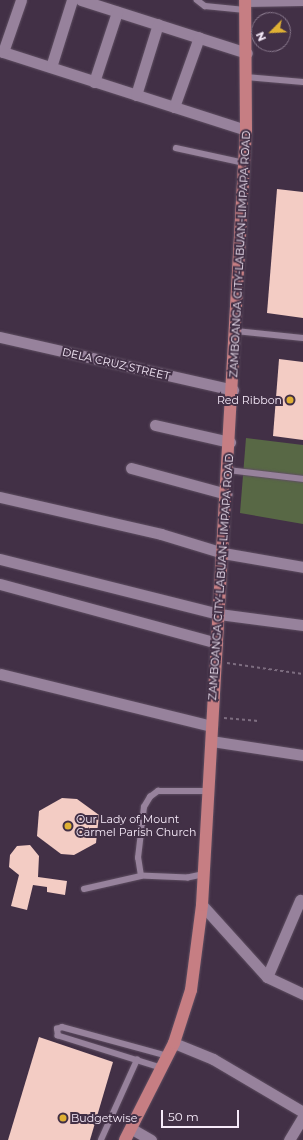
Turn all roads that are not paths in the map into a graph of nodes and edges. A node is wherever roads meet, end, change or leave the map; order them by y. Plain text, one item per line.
1 (21, 0) edge
2 (72, 0) edge
3 (81, 0) edge
4 (197, 0) edge
5 (302, 0) edge
6 (245, 4) edge
7 (116, 12) junction
8 (158, 24) junction
9 (199, 36) junction
10 (2, 51) edge
11 (247, 53) junction
12 (51, 67) junction
13 (246, 77) junction
14 (94, 82) junction
15 (303, 82) edge
16 (136, 95) junction
17 (174, 107) junction
18 (246, 130) junction
19 (176, 148) dead end
20 (245, 163) junction
21 (236, 331) junction
22 (0, 336) edge
23 (303, 338) edge
24 (233, 390) junction
25 (155, 425) dead end
26 (230, 442) junction
27 (131, 468) dead end
28 (228, 470) junction
29 (303, 480) edge
30 (227, 494) junction
31 (0, 497) edge
32 (223, 553) junction
33 (0, 558) edge
34 (303, 567) edge
35 (0, 584) edge
36 (219, 614) junction
37 (303, 625) edge
38 (217, 643) junction
39 (0, 674) edge
40 (212, 721) junction
41 (211, 741) junction
42 (303, 755) edge
43 (208, 791) junction
44 (202, 875) junction
45 (141, 876) junction
46 (84, 890) dead end
47 (300, 900) dead end
48 (202, 905) junction
49 (267, 977) junction
50 (303, 994) edge
51 (174, 1043) junction
52 (168, 1056) junction
53 (137, 1060) junction
54 (162, 1068) junction
55 (303, 1112) edge
56 (303, 1117) edge
57 (132, 1129) junction
58 (101, 1140) edge
59 (125, 1140) edge
60 (151, 1140) edge
61 (289, 1140) edge

1 - 10 street
2 - 12 street
3 - 7 street
4 - 6 lane
5 - 6 street
6 - 11 main road, ZAMBOANGA CITY-LABUAN-LIMPAPA ROAD
7 - 8 street
7 - 14 street
8 - 9 street
8 - 16 street
9 - 11 street
9 - 17 street
10 - 12 street
11 - 13 main road, ZAMBOANGA CITY-LABUAN-LIMPAPA ROAD
12 - 14 street
13 - 15 lane
13 - 18 main road, ZAMBOANGA CITY-LABUAN-LIMPAPA ROAD
14 - 16 street
16 - 17 street
17 - 18 street
18 - 20 main road, ZAMBOANGA CITY-LABUAN-LIMPAPA ROAD
19 - 20 lane
20 - 21 main road, ZAMBOANGA CITY-LABUAN-LIMPAPA ROAD
21 - 23 lane
21 - 24 main road, ZAMBOANGA CITY-LABUAN-LIMPAPA ROAD
22 - 24 street, DELA CRUZ STREET
24 - 26 main road, ZAMBOANGA CITY-LABUAN-LIMPAPA ROAD
25 - 26 street
26 - 28 main road, ZAMBOANGA CITY-LABUAN-LIMPAPA ROAD
27 - 30 street
28 - 29 lane
28 - 30 main road, ZAMBOANGA CITY-LABUAN-LIMPAPA ROAD
30 - 32 main road, ZAMBOANGA CITY-LABUAN-LIMPAPA ROAD
31 - 32 street
32 - 34 street
32 - 36 main road, ZAMBOANGA CITY-LABUAN-LIMPAPA ROAD
33 - 36 street
35 - 38 street
36 - 37 street
36 - 38 main road, ZAMBOANGA CITY-LABUAN-LIMPAPA ROAD
38 - 40 main road, ZAMBOANGA CITY-LABUAN-LIMPAPA ROAD
39 - 40 street
40 - 41 main road, ZAMBOANGA CITY-LABUAN-LIMPAPA ROAD
41 - 42 street
41 - 43 main road, ZAMBOANGA CITY-LABUAN-LIMPAPA ROAD
43 - 44 main road, ZAMBOANGA CITY-LABUAN-LIMPAPA ROAD
43 - 45 lane
44 - 45 lane
44 - 48 main road, ZAMBOANGA CITY-LABUAN-LIMPAPA ROAD
45 - 46 lane
47 - 49 street
48 - 49 street
48 - 51 main road, ZAMBOANGA CITY-LABUAN-LIMPAPA ROAD
49 - 50 street
51 - 52 main road, ZAMBOANGA CITY-LABUAN-LIMPAPA ROAD
51 - 55 street
52 - 53 lane
52 - 54 main road, ZAMBOANGA CITY-LABUAN-LIMPAPA ROAD
53 - 54 lane
53 - 58 lane
54 - 57 main road, ZAMBOANGA CITY-LABUAN-LIMPAPA ROAD
56 - 61 street
57 - 59 main road, ZAMBOANGA CITY-LABUAN-LIMPAPA ROAD
57 - 60 street

